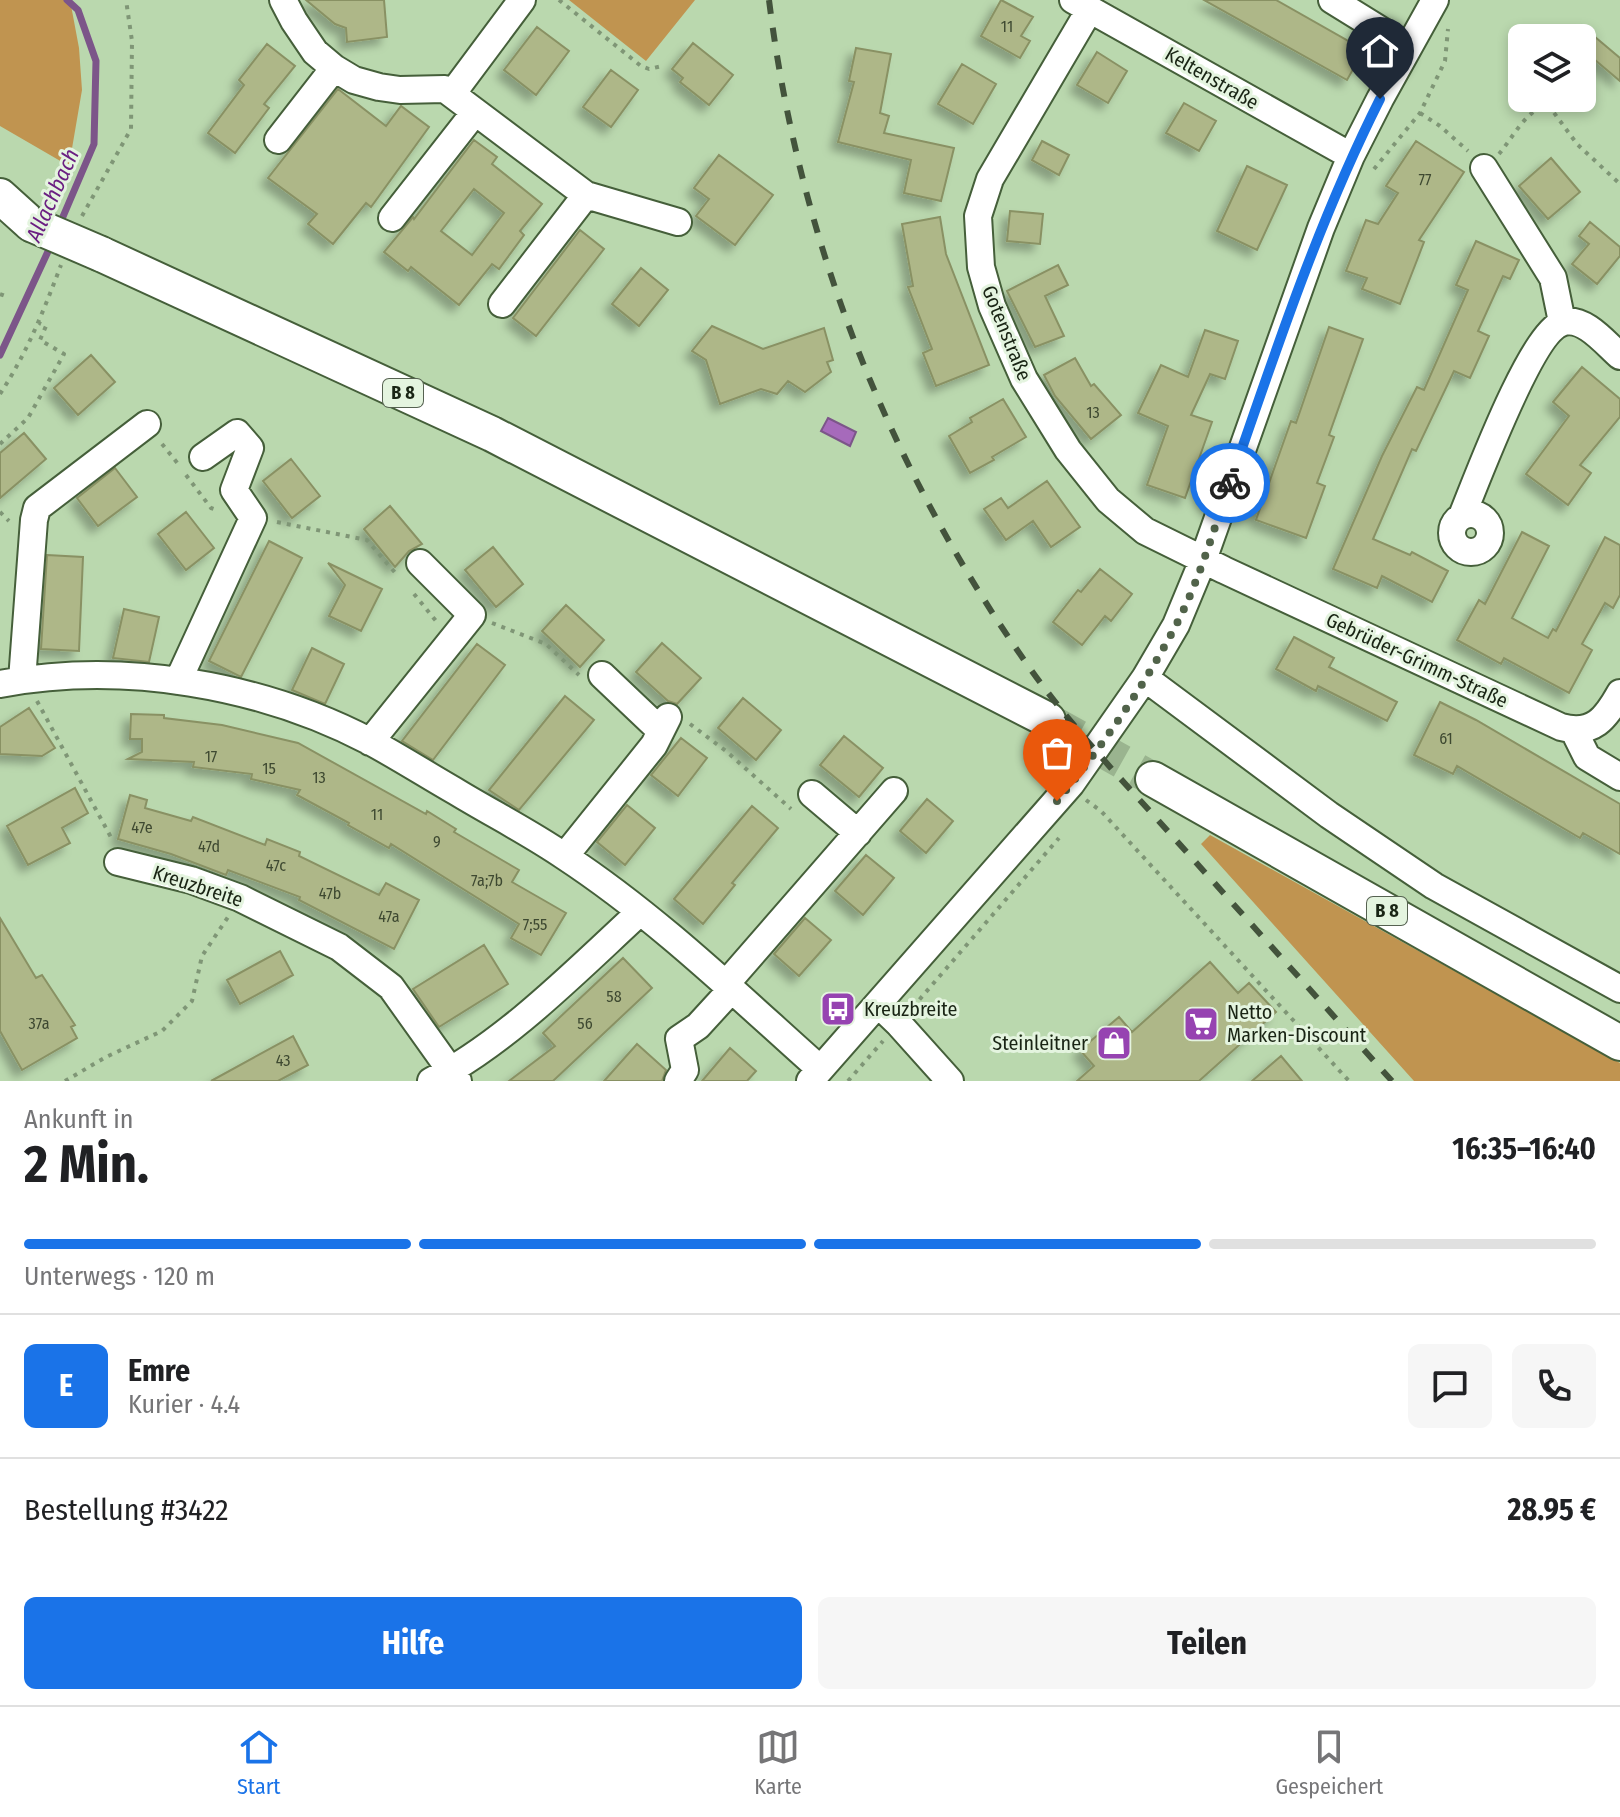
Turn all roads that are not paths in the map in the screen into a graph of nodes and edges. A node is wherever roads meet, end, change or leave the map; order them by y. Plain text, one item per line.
1 (283, 0) edge
2 (522, 0) edge
3 (1332, 0) edge
4 (1435, 0) edge
5 (1081, 5) edge
6 (1408, 47) junction
7 (334, 68) junction
8 (452, 94) junction
9 (475, 112) junction
10 (278, 140) dead end
11 (1351, 156) junction
12 (1484, 168) road end
13 (586, 195) junction
14 (0, 196) edge
15 (15, 217) edge
16 (392, 218) dead end
17 (678, 222) dead end
18 (502, 304) dead end
19 (1562, 322) junction
20 (1620, 356) edge
21 (147, 424) road end
22 (1489, 452) junction
23 (203, 457) dead end
24 (1203, 560) junction
25 (420, 563) dead end
26 (1145, 678) junction
27 (596, 680) road end
28 (19, 681) edge
29 (178, 681) junction
30 (1620, 693) edge
31 (1048, 720) tunnel mouth
32 (1574, 731) junction
33 (370, 742) junction
34 (1620, 777) edge
35 (1153, 779) tunnel mouth
36 (894, 791) dead end
37 (804, 803) road end
38 (858, 833) junction
39 (565, 856) junction
40 (118, 862) road end
41 (640, 912) junction
42 (728, 987) junction
43 (1620, 989) edge
44 (878, 1004) junction
45 (1620, 1043) edge
46 (815, 1075) edge
47 (446, 1078) edge
48 (678, 1081) edge
49 (950, 1081) edge

1 - 7 street
2 - 8 street
3 - 6 street
4 - 6 street
5 - 11 street, Keltenstraße
5 - 24 street, Gotenstraße
6 - 11 street
7 - 8 street
7 - 10 street
8 - 9 street
9 - 13 street
9 - 16 street
11 - 24 street
12 - 19 street
13 - 17 street
13 - 18 street
14 - 15 main road
15 - 31 main road, B 8, bridge
19 - 20 street
19 - 22 street
21 - 28 street
22 - 22 street
23 - 29 street
24 - 26 street
24 - 32 street, Gebrüder-Grimm-Straße
25 - 33 street
26 - 43 street
26 - 44 street
27 - 39 street
28 - 29 street
29 - 33 street
30 - 32 street
32 - 34 street
33 - 39 street
35 - 45 main road, B 8
36 - 38 street
37 - 38 street
38 - 42 street
39 - 41 street
40 - 47 street, Kreuzbreite
41 - 42 street
41 - 47 street, Kreuzbreite
42 - 46 street
42 - 48 street
44 - 46 street
44 - 49 street

